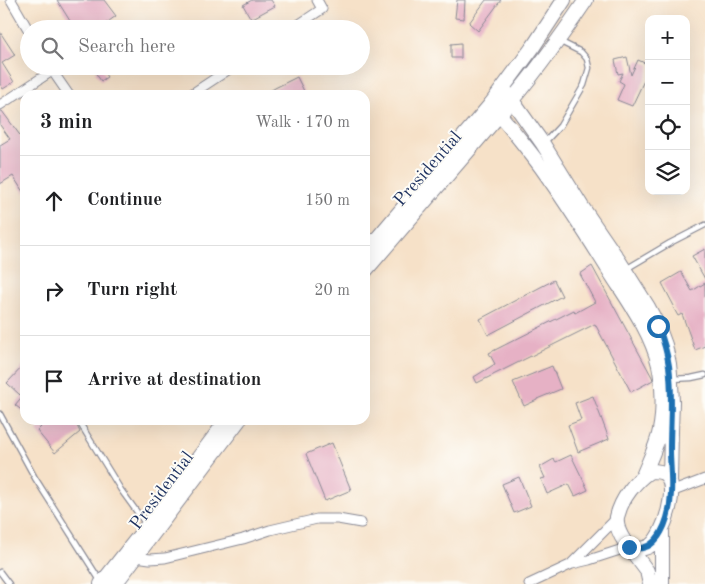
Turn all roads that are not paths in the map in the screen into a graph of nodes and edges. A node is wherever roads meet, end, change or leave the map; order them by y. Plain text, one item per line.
1 (11, 0) edge
2 (317, 0) edge
3 (564, 0) edge
4 (586, 0) edge
5 (23, 20) edge
6 (306, 20) edge
7 (558, 41) junction
8 (42, 75) edge
9 (55, 75) edge
10 (220, 75) edge
11 (504, 88) junction
12 (21, 90) edge
13 (66, 90) edge
14 (198, 90) edge
15 (20, 91) edge
16 (512, 100) junction
17 (0, 105) edge
18 (495, 110) junction
19 (543, 144) junction
20 (705, 225) edge
21 (370, 248) edge
22 (370, 265) edge
23 (625, 270) junction
24 (705, 375) edge
25 (670, 379) junction
26 (0, 414) edge
27 (2, 421) edge
28 (81, 425) edge
29 (223, 425) edge
30 (236, 425) edge
31 (642, 476) junction
32 (705, 479) edge
33 (671, 487) junction
34 (617, 518) junction
35 (361, 522) dead end
36 (147, 526) junction
37 (662, 531) junction
38 (629, 547) junction
39 (136, 557) junction
40 (572, 564) junction
41 (0, 572) edge
42 (9, 584) edge
43 (101, 584) edge
44 (115, 584) edge
45 (529, 584) edge
46 (650, 584) edge
47 (662, 584) edge

1 - 5 street
2 - 6 street
3 - 11 main road
4 - 7 main road
7 - 16 main road
7 - 19 lane
8 - 12 street
9 - 13 street
10 - 14 street
11 - 16 main road
11 - 18 main road
15 - 17 street
16 - 18 main road
16 - 19 main road
18 - 21 main road
18 - 22 main road, Presidential
18 - 31 main road
19 - 23 main road
20 - 23 lane
23 - 25 main road
24 - 25 lane
25 - 33 main road
26 - 27 lane
27 - 43 lane
28 - 36 lane
29 - 36 main road
30 - 39 main road, Presidential
31 - 33 main road
31 - 34 main road
32 - 33 street
33 - 37 main road
34 - 38 main road
34 - 40 street
35 - 39 street
36 - 43 main road
37 - 38 main road
37 - 47 main road
38 - 40 street
38 - 46 main road
39 - 44 main road, Presidential
40 - 45 street
41 - 42 lane

